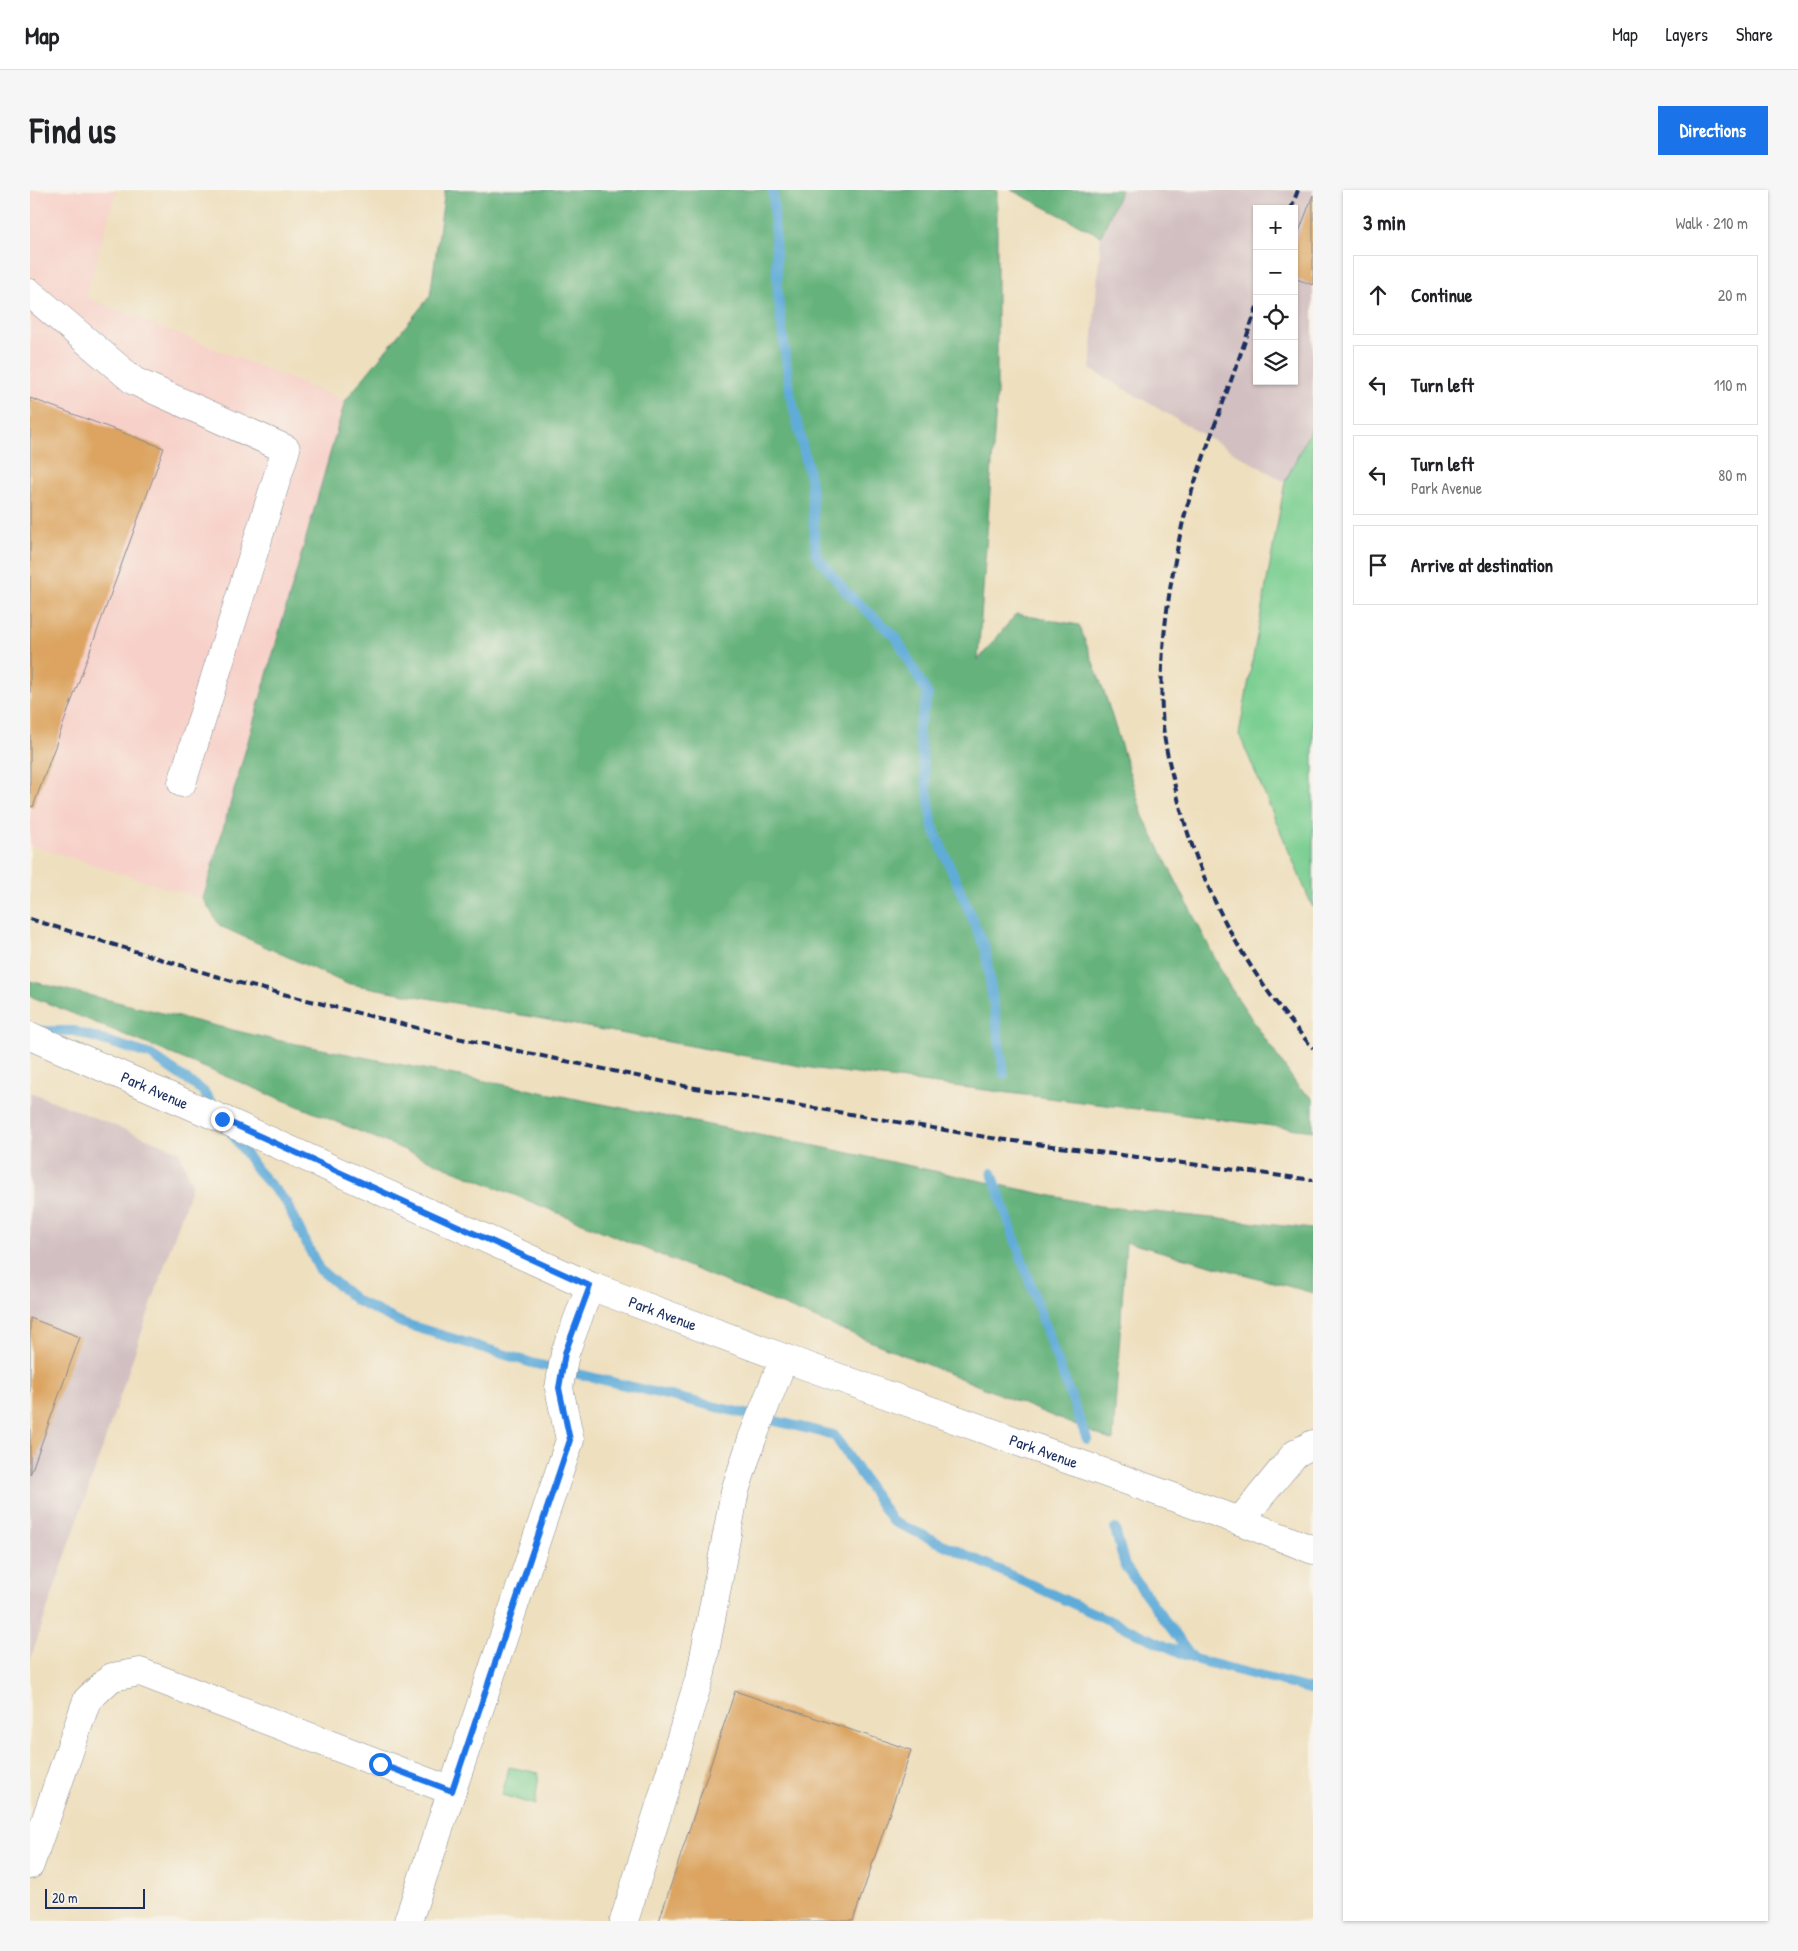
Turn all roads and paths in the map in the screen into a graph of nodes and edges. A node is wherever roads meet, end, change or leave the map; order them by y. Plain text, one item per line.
1 (30, 294) edge
2 (182, 783) dead end
3 (30, 1036) edge
4 (590, 1286) junction
5 (784, 1358) junction
6 (1313, 1444) edge
7 (1240, 1521) junction
8 (1313, 1550) edge
9 (452, 1791) junction
10 (30, 1865) edge
11 (408, 1921) edge
12 (624, 1921) edge

1 - 2 street
3 - 4 street, Park Avenue
4 - 5 street, Park Avenue
4 - 9 street
5 - 7 street, Park Avenue
5 - 12 street
6 - 7 street
7 - 8 street, Park Avenue
9 - 10 street
9 - 11 street

